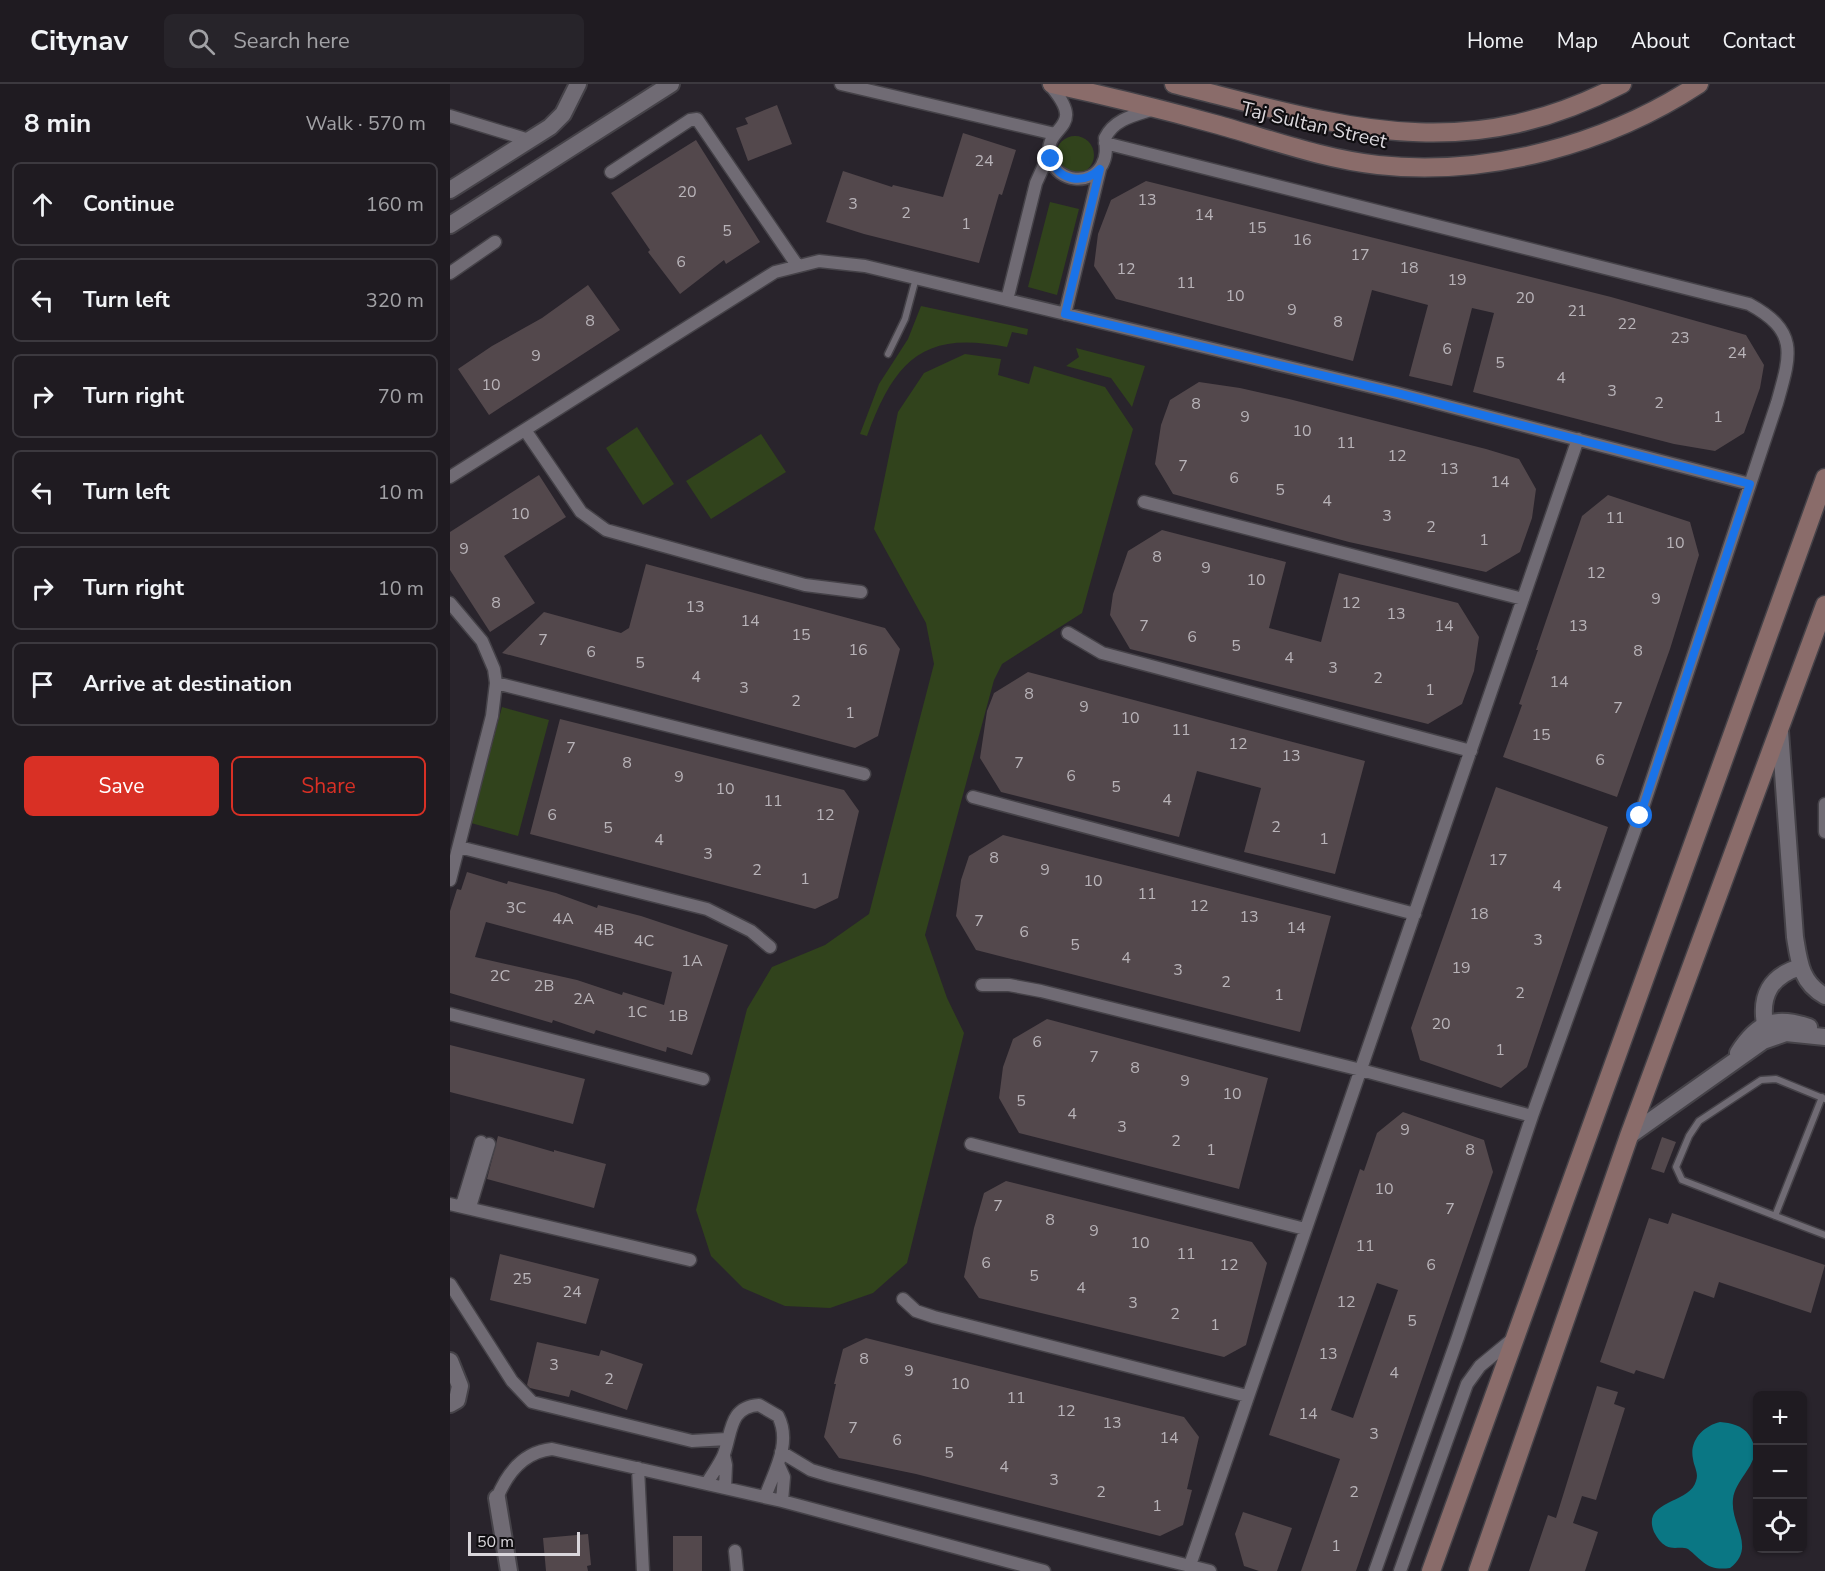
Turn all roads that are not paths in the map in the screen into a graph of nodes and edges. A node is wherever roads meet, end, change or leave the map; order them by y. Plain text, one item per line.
1 (578, 84) edge
2 (671, 84) edge
3 (841, 84) edge
4 (1050, 84) edge
5 (1174, 84) edge
6 (1622, 84) edge
7 (1699, 84) edge
8 (1158, 108) junction
9 (450, 116) edge
10 (1055, 134) junction
11 (529, 140) junction
12 (1105, 143) junction
13 (1050, 152) junction
14 (1100, 169) junction
15 (611, 172) dead end
16 (450, 190) edge
17 (450, 225) edge
18 (495, 243) dead end
19 (797, 265) junction
20 (450, 273) edge
21 (916, 278) junction
22 (1007, 300) junction
23 (1065, 314) junction
24 (888, 354) dead end
25 (525, 430) junction
26 (1578, 439) junction
27 (450, 477) edge
28 (1825, 478) edge
29 (1750, 484) junction
30 (1144, 501) dead end
31 (861, 592) dead end
32 (1523, 599) junction
33 (450, 603) edge
34 (1825, 605) edge
35 (1068, 633) dead end
36 (496, 683) junction
37 (1780, 731) junction
38 (1471, 751) junction
39 (864, 774) dead end
40 (973, 797) dead end
41 (1825, 804) edge
42 (1825, 832) edge
43 (459, 847) junction
44 (450, 880) edge
45 (1415, 914) junction
46 (771, 947) dead end
47 (1800, 967) junction
48 (982, 985) dead end
49 (1825, 996) edge
50 (450, 1014) edge
51 (1765, 1024) junction
52 (1825, 1037) edge
53 (1731, 1063) junction
54 (1362, 1070) junction
55 (704, 1079) dead end
56 (1824, 1098) edge
57 (1532, 1116) junction
58 (1629, 1136) junction
59 (485, 1143) dead end
60 (971, 1144) dead end
61 (461, 1206) edge
62 (1775, 1216) junction
63 (1305, 1229) junction
64 (1825, 1236) edge
65 (690, 1260) dead end
66 (450, 1284) edge
67 (903, 1299) dead end
68 (1514, 1338) junction
69 (450, 1361) edge
70 (1247, 1396) junction
71 (450, 1404) edge
72 (727, 1439) junction
73 (781, 1452) junction
74 (724, 1456) junction
75 (779, 1466) junction
76 (638, 1468) junction
77 (707, 1483) junction
78 (725, 1488) junction
79 (765, 1497) junction
80 (497, 1498) joint
81 (782, 1501) junction
82 (735, 1551) dead end
83 (1190, 1565) junction
84 (509, 1571) edge
85 (644, 1571) edge
86 (736, 1571) edge
87 (1044, 1571) edge
88 (1210, 1571) edge
89 (1376, 1571) edge
90 (1400, 1571) edge
91 (1431, 1571) edge
92 (1478, 1571) edge

1 - 11 street
2 - 17 street
3 - 10 street
4 - 8 main road, Taj Sultan Street
4 - 10 street
5 - 6 main road, Taj Sultan Street
7 - 8 main road, Taj Sultan Street
8 - 12 street
9 - 11 street
10 - 13 street
11 - 16 street
12 - 14 street
12 - 29 street
13 - 14 street
13 - 22 street
14 - 23 street
15 - 19 street
18 - 20 street
19 - 21 street
19 - 25 street
21 - 22 street
21 - 24 lane
22 - 23 street
23 - 26 street
25 - 27 street
25 - 31 street
26 - 29 street
26 - 32 street
28 - 68 main road
29 - 57 street
30 - 32 street
32 - 38 street
33 - 36 street
34 - 37 main road
35 - 38 street
36 - 39 street
36 - 43 street
37 - 47 street
37 - 58 main road
38 - 45 street
40 - 45 street
41 - 42 street
43 - 44 street
43 - 46 street
45 - 54 street
47 - 49 street
47 - 51 street
48 - 54 street
50 - 55 street
51 - 52 street
51 - 53 street
52 - 53 street
53 - 58 street
54 - 57 street
54 - 63 street
56 - 62 lane
56 - 62 lane
57 - 89 street
58 - 92 main road
59 - 61 street
60 - 63 street
61 - 65 street
62 - 64 lane
63 - 70 street
66 - 72 street
67 - 70 street
68 - 90 street
68 - 91 main road
69 - 71 street
70 - 83 street
72 - 73 street
72 - 74 street
73 - 75 street
73 - 83 street
74 - 77 street
74 - 78 street
75 - 79 street
75 - 81 street
76 - 77 street
76 - 80 street
76 - 85 street
77 - 78 street
78 - 79 street
79 - 81 street
80 - 84 street
81 - 87 street
82 - 86 street
83 - 88 street

